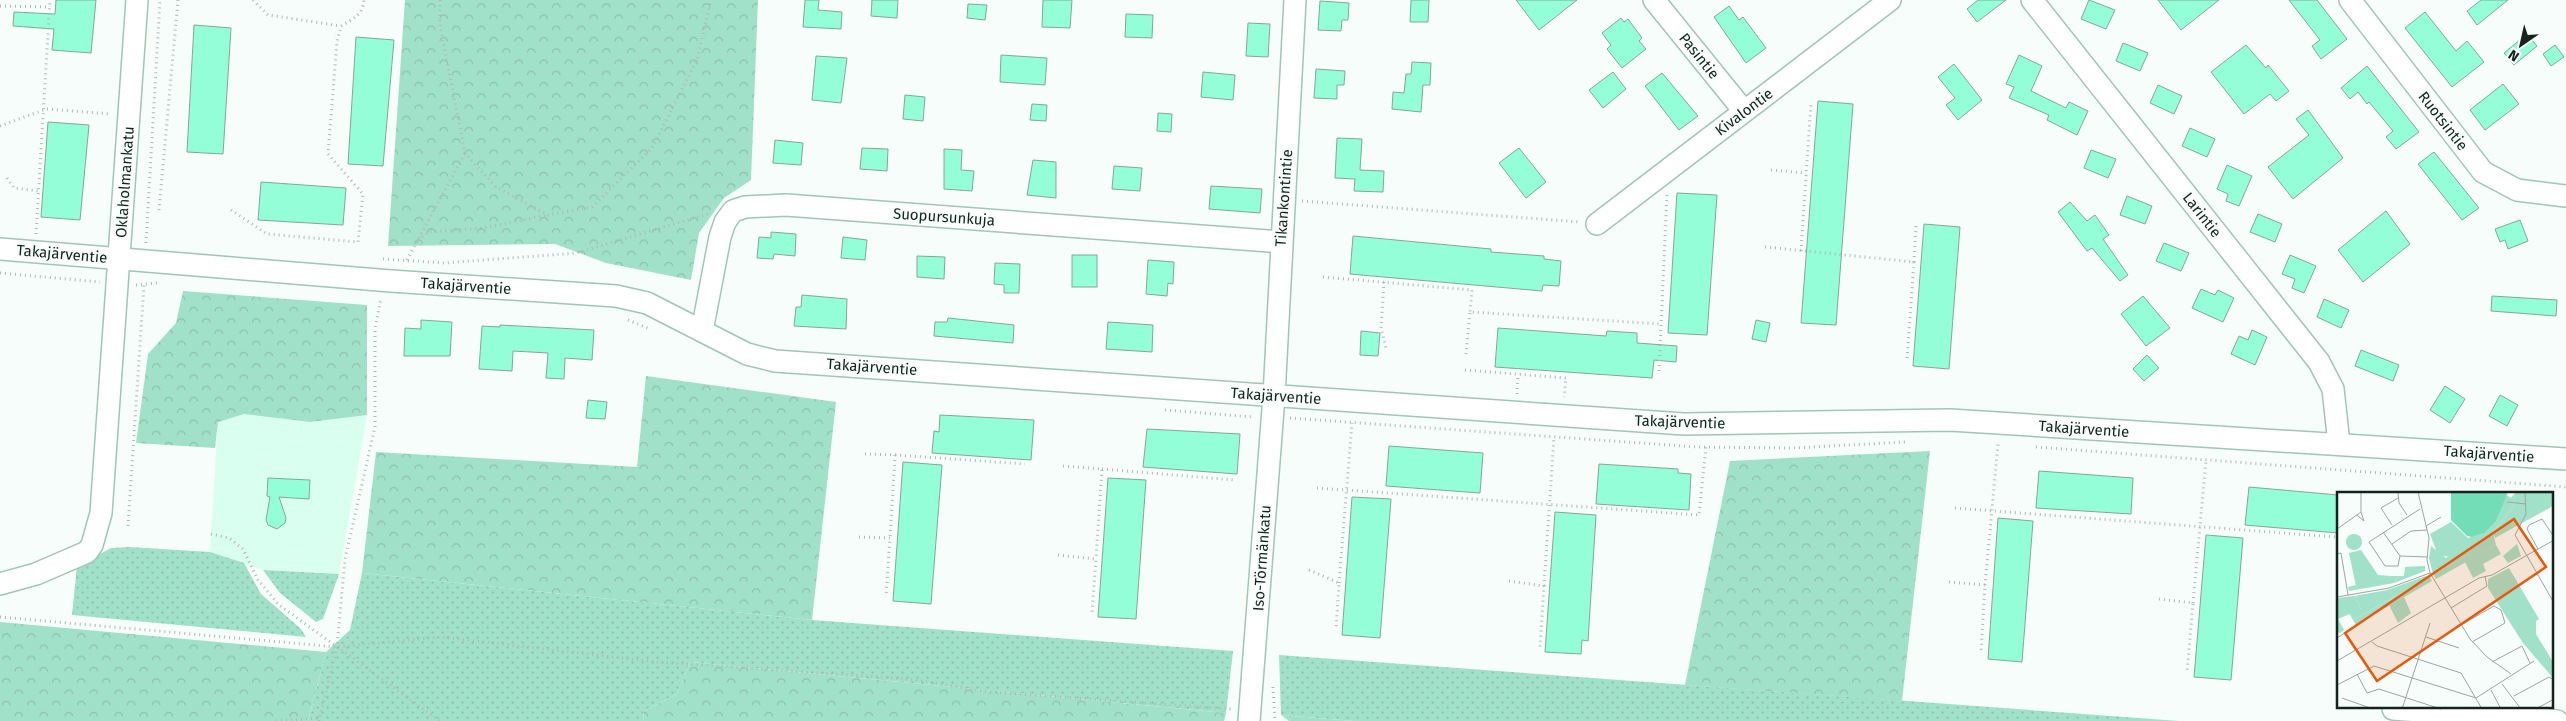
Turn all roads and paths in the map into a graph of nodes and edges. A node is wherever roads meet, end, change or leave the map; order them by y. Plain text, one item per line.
1 (50, 0) edge
2 (137, 0) edge
3 (178, 0) edge
4 (253, 0) edge
5 (364, 0) edge
6 (440, 0) edge
7 (711, 0) edge
8 (1295, 0) edge
9 (1654, 0) edge
10 (1890, 0) edge
11 (2032, 0) edge
12 (2350, 0) edge
13 (0, 6) edge
14 (50, 7) junction
15 (341, 26) junction
16 (1811, 103) dead end
17 (42, 110) junction
18 (1744, 112) junction
19 (129, 116) junction
20 (0, 126) edge
21 (465, 153) junction
22 (1668, 170) junction
23 (1771, 170) dead end
24 (1806, 172) junction
25 (7, 178) dead end
26 (38, 191) junction
27 (2566, 196) edge
28 (1284, 199) junction
29 (159, 210) dead end
30 (231, 210) dead end
31 (733, 211) junction
32 (548, 215) junction
33 (1597, 224) joint
34 (1916, 226) dead end
35 (156, 242) dead end
36 (416, 242) junction
37 (1281, 242) junction
38 (1766, 247) dead end
39 (0, 249) edge
40 (120, 249) junction
41 (1801, 251) junction
42 (35, 252) junction
43 (378, 258) dead end
44 (406, 260) junction
45 (1914, 262) junction
46 (1323, 277) dead end
47 (391, 281) junction
48 (1384, 282) junction
49 (1470, 312) junction
50 (1661, 324) junction
51 (702, 331) junction
52 (1386, 348) dead end
53 (1466, 354) dead end
54 (1907, 359) dead end
55 (1465, 370) dead end
56 (1659, 371) dead end
57 (1274, 396) junction
58 (1562, 417) junction
59 (1352, 423) dead end
60 (1554, 437) dead end
61 (1998, 444) dead end
62 (2339, 444) junction
63 (1706, 447) dead end
64 (865, 454) dead end
65 (895, 455) junction
66 (2566, 459) edge
67 (2206, 460) dead end
68 (1025, 464) dead end
69 (1063, 466) dead end
70 (1102, 469) junction
71 (1235, 480) dead end
72 (1317, 488) dead end
73 (1346, 489) junction
74 (1549, 504) junction
75 (1955, 508) dead end
76 (1992, 511) junction
77 (2200, 526) junction
78 (210, 534) dead end
79 (860, 537) dead end
80 (2336, 537) dead end
81 (890, 538) junction
82 (1058, 555) dead end
83 (1096, 559) junction
84 (1309, 570) dead end
85 (1509, 581) dead end
86 (1950, 582) dead end
87 (1339, 583) junction
88 (0, 584) edge
89 (1985, 585) junction
90 (1544, 586) junction
91 (886, 597) dead end
92 (2160, 599) dead end
93 (2193, 603) junction
94 (1092, 613) dead end
95 (0, 617) edge
96 (1336, 630) dead end
97 (337, 647) junction
98 (1540, 647) dead end
99 (1980, 652) dead end
100 (2187, 673) dead end
101 (1274, 709) dead end
102 (2392, 709) dead end
103 (1249, 715) edge
104 (319, 720) edge
105 (276, 721) edge
106 (440, 721) edge
107 (2557, 721) edge

1 - 14 path
2 - 19 street, Oklaholmankatu
3 - 29 path
4 - 15 path
5 - 15 path
6 - 21 path
7 - 32 path
8 - 28 street, Tikankontintie
9 - 18 street, Pasintie
10 - 18 street, Kivalontie
11 - 62 street, Larintie
12 - 27 street, Ruotsintie
13 - 14 path
14 - 17 path
15 - 30 path
16 - 24 path
17 - 19 path
17 - 20 path
17 - 26 path
18 - 22 street, Kivalontie
19 - 40 street, Oklaholmankatu
21 - 32 path
21 - 36 path
22 - 33 street, Kivalontie
22 - 50 path
23 - 24 path
24 - 41 path
25 - 26 path
26 - 42 path
28 - 33 path
28 - 37 street, Tikankontintie
31 - 37 street, Suopursunkuja
31 - 44 path
31 - 51 street
32 - 36 path
34 - 45 path
35 - 40 path
36 - 44 path
37 - 57 street, Tikankontintie
38 - 41 path
39 - 42 street, Takajärventie
40 - 42 street, Takajärventie
40 - 47 street, Takajärventie
40 - 88 street, Oklaholmankatu
41 - 45 path
43 - 44 path
44 - 47 path
45 - 54 path
46 - 48 path
47 - 51 street, Takajärventie
47 - 97 path
48 - 49 path
48 - 52 path
49 - 50 path
49 - 53 path
50 - 56 path
51 - 57 street, Takajärventie
55 - 58 path
57 - 58 street, Takajärventie
57 - 103 street, Iso-Törmänkatu
58 - 62 street, Takajärventie
59 - 73 path
60 - 74 path
61 - 76 path
62 - 66 street, Takajärventie
63 - 74 path
64 - 65 path
65 - 68 path
65 - 81 path
67 - 77 path
69 - 70 path
70 - 71 path
70 - 83 path
72 - 73 path
73 - 74 path
73 - 87 path
74 - 90 path
75 - 76 path
76 - 77 path
76 - 89 path
77 - 80 path
77 - 93 path
78 - 97 path
79 - 81 path
81 - 91 path
82 - 83 path
83 - 94 path
84 - 87 path
85 - 90 path
86 - 89 path
87 - 96 path
89 - 99 path
90 - 98 path
92 - 93 path
93 - 100 path
95 - 97 path
97 - 103 path
97 - 104 path
97 - 106 path
101 - 103 path
102 - 107 street
104 - 105 path

